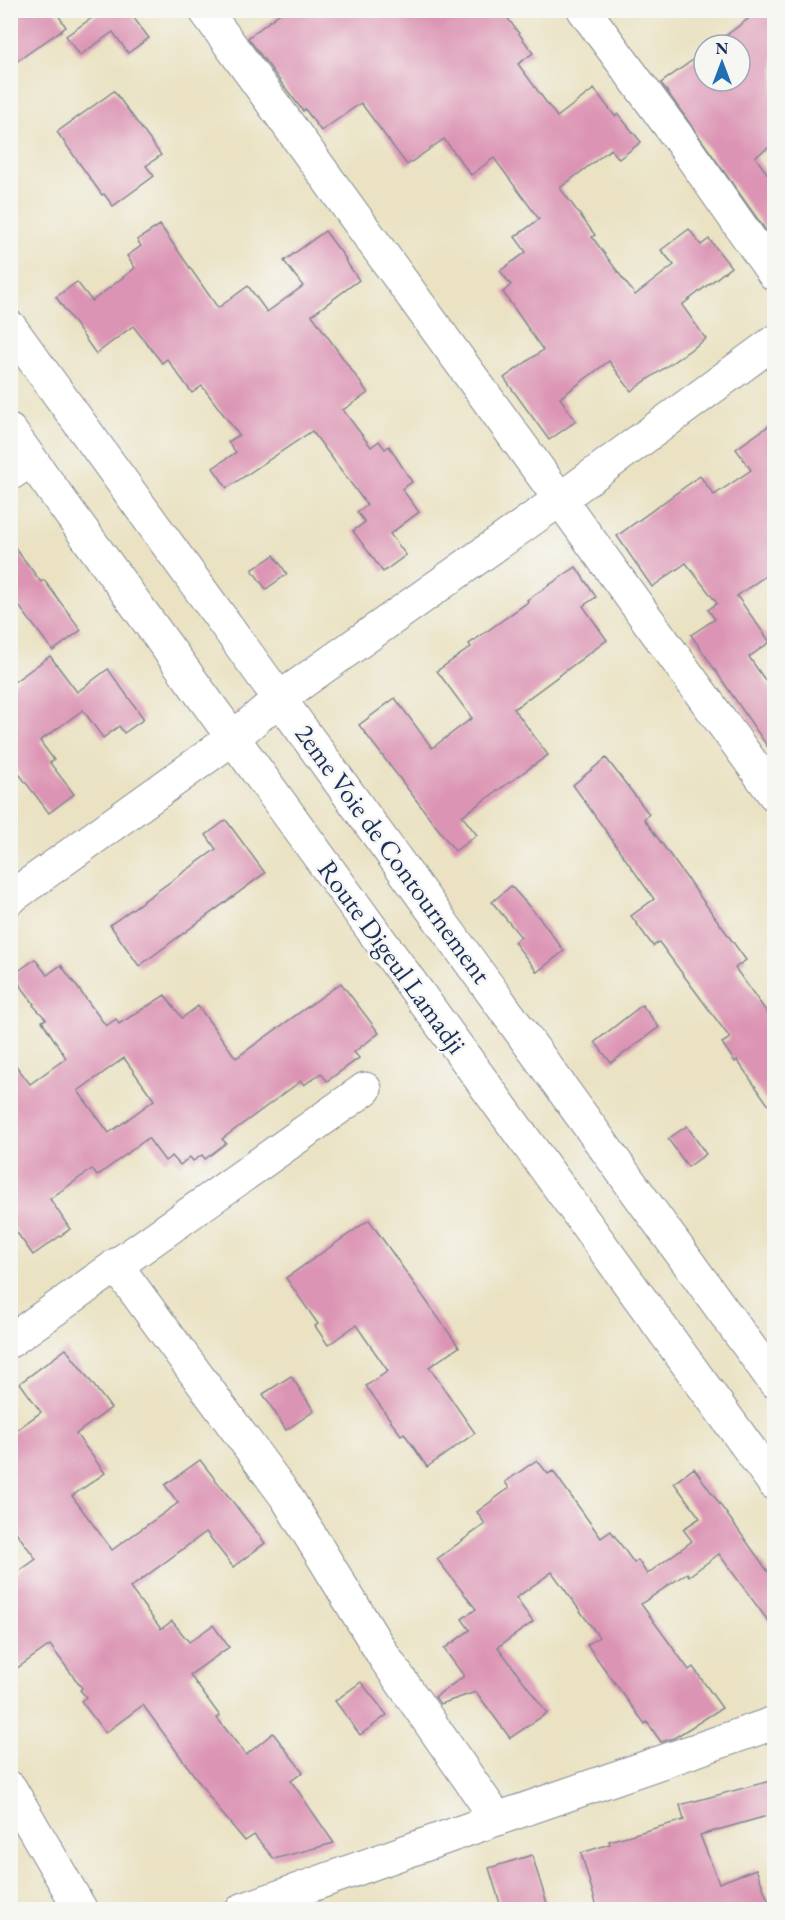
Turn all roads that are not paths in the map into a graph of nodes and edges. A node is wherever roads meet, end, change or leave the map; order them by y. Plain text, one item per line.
1 (205, 10) edge
2 (584, 10) edge
3 (774, 274) edge
4 (10, 327) edge
5 (774, 342) edge
6 (10, 431) edge
7 (21, 467) edge
8 (559, 500) junction
9 (280, 698) junction
10 (233, 738) junction
11 (774, 794) edge
12 (10, 898) edge
13 (365, 1089) dead end
14 (116, 1264) junction
15 (10, 1341) edge
16 (774, 1381) edge
17 (774, 1483) edge
18 (774, 1723) edge
19 (10, 1788) edge
20 (497, 1819) junction
21 (81, 1910) edge
22 (242, 1910) edge

1 - 8 street
2 - 3 street
4 - 9 street, 2eme Voie de Contournement
5 - 8 street
6 - 7 street, Route Digeul Lamadji
7 - 10 street, Route Digeul Lamadji
8 - 9 street
8 - 11 street
9 - 10 street
9 - 16 street, 2eme Voie de Contournement
10 - 12 street
10 - 17 street, Route Digeul Lamadji
13 - 14 street
14 - 15 street
14 - 20 street
18 - 20 street
19 - 21 street
20 - 22 street

